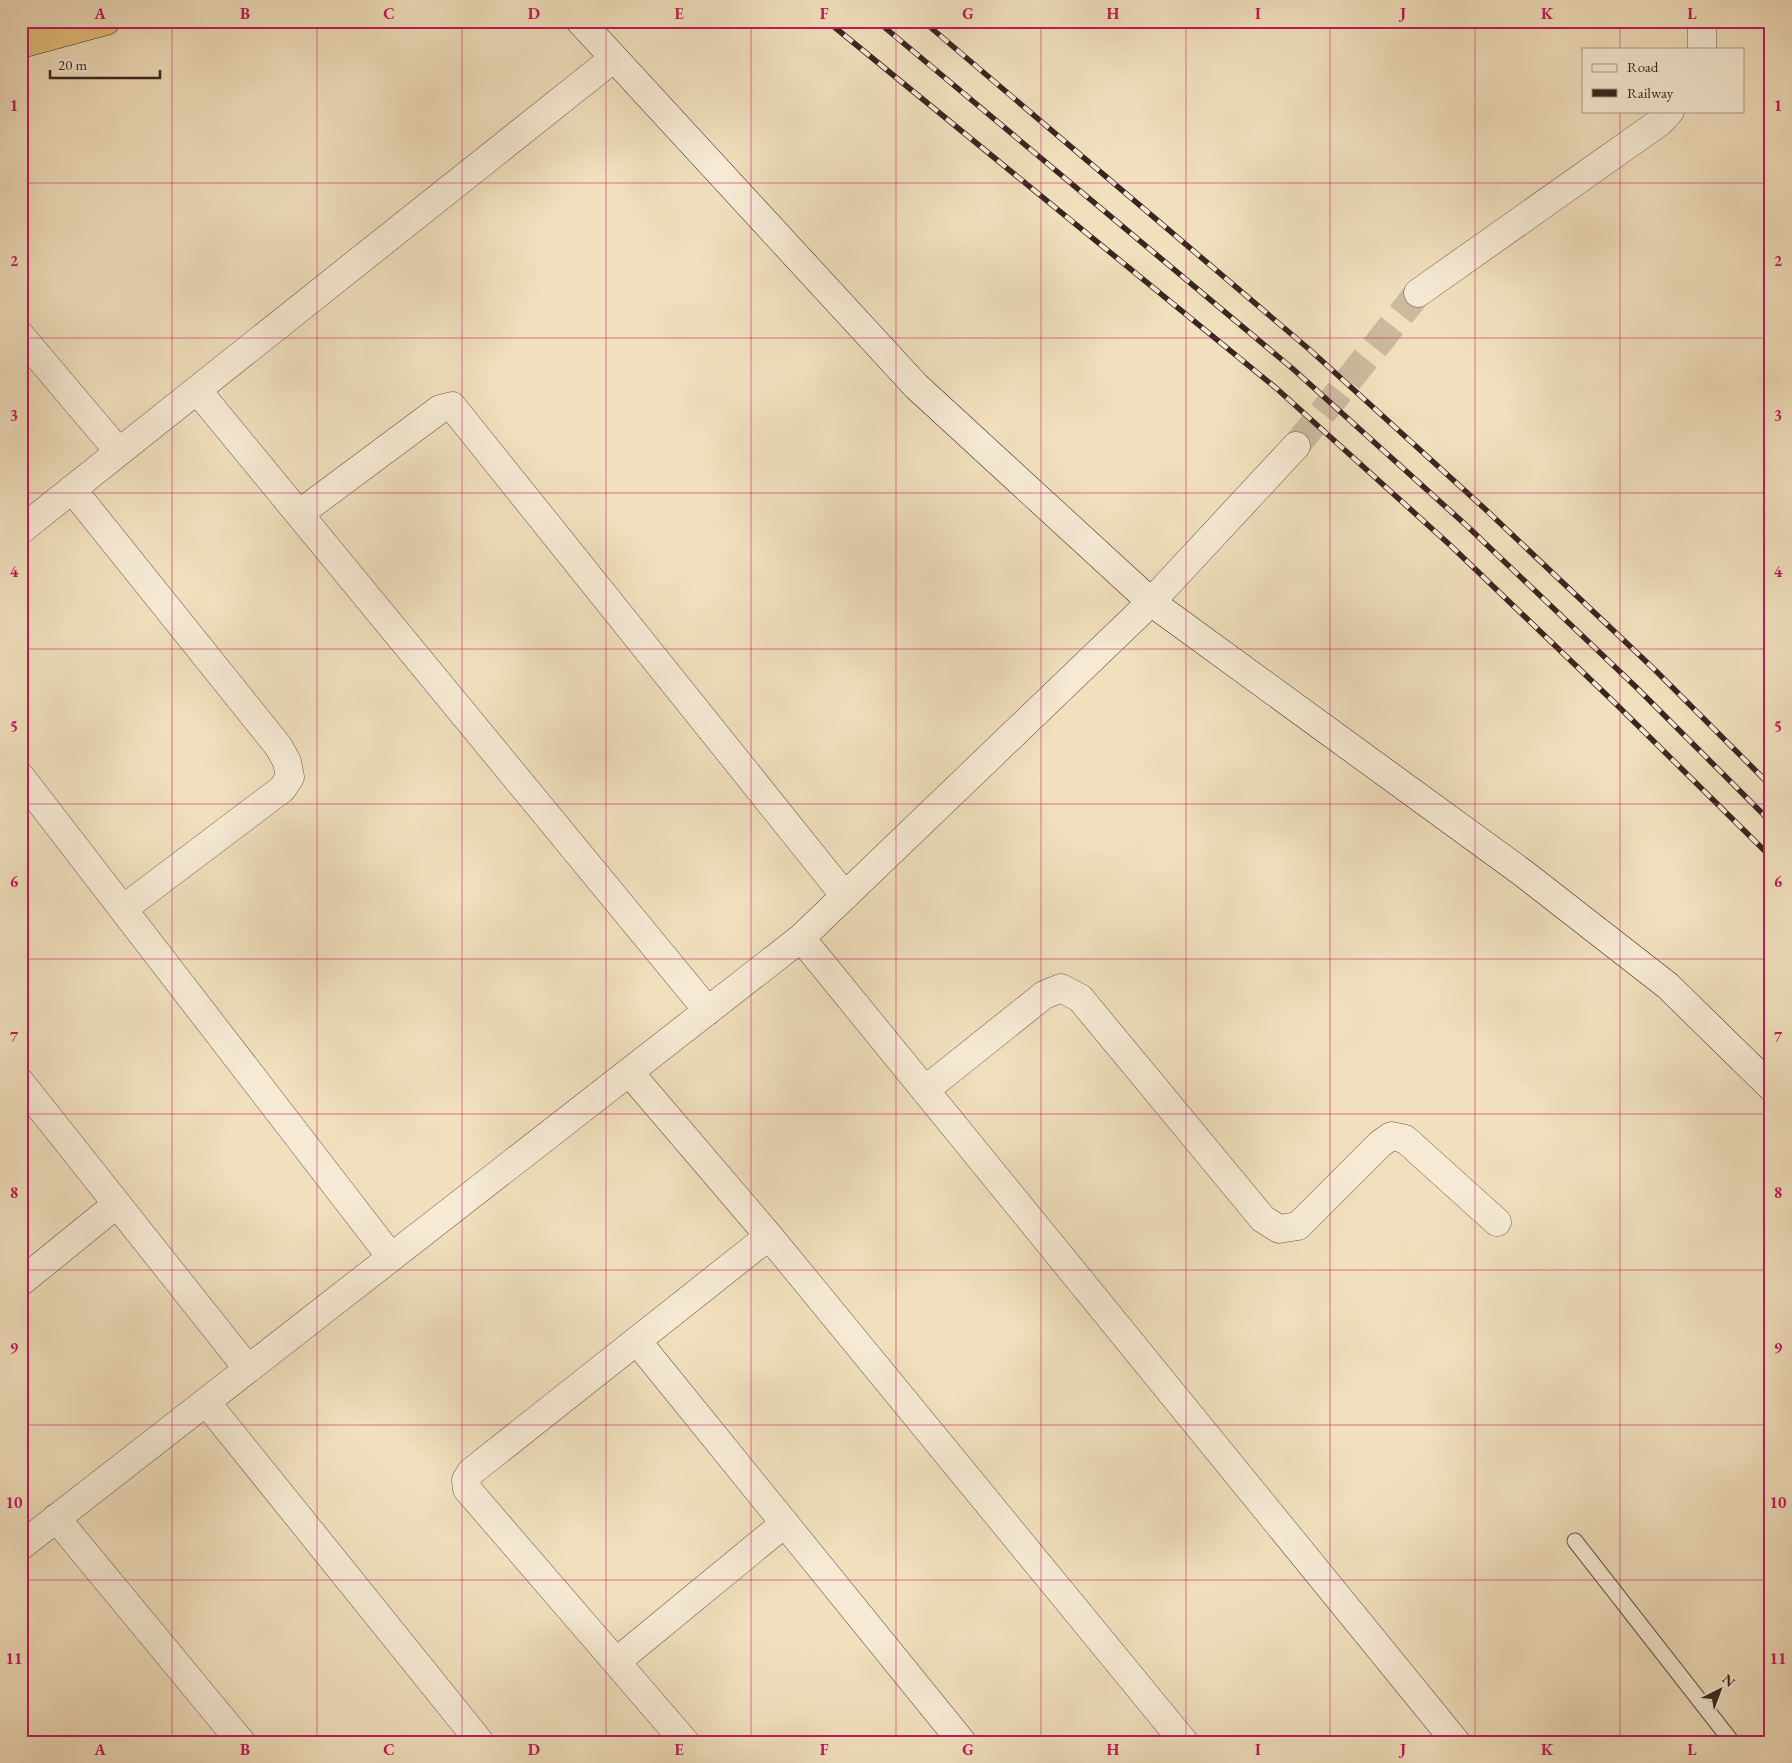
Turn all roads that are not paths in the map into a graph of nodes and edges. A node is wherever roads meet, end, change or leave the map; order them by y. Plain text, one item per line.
1 (106, 21) edge
2 (580, 21) edge
3 (1702, 21) edge
4 (21, 44) edge
5 (1702, 48) edge
6 (614, 58) junction
7 (1669, 112) edge
8 (1418, 293) tunnel mouth
9 (21, 336) edge
10 (197, 390) junction
11 (1296, 446) tunnel mouth
12 (119, 452) junction
13 (72, 489) junction
14 (299, 514) junction
15 (21, 530) edge
16 (1151, 602) junction
17 (21, 777) edge
18 (845, 896) junction
19 (123, 909) junction
20 (801, 938) junction
21 (708, 1011) junction
22 (629, 1072) junction
23 (21, 1083) edge
24 (1771, 1087) edge
25 (925, 1090) junction
26 (117, 1204) junction
27 (1497, 1222) dead end
28 (768, 1236) junction
29 (392, 1257) junction
30 (21, 1282) edge
31 (637, 1341) junction
32 (248, 1369) junction
33 (206, 1402) junction
34 (56, 1518) junction
35 (785, 1523) junction
36 (1575, 1541) dead end
37 (21, 1546) edge
38 (616, 1662) junction
39 (241, 1742) edge
40 (480, 1742) edge
41 (685, 1742) edge
42 (962, 1742) edge
43 (1184, 1742) edge
44 (1456, 1742) edge
45 (1732, 1742) edge

1 - 4 highway
2 - 6 street
3 - 5 street
6 - 10 street
6 - 16 street
7 - 8 street
9 - 12 street
10 - 12 street
10 - 14 street
11 - 16 street
12 - 13 street
13 - 15 street
13 - 19 street
14 - 18 street
14 - 21 street
16 - 18 street
16 - 24 street
17 - 19 street
18 - 20 street
19 - 29 street
20 - 21 street
20 - 25 street
21 - 22 street
22 - 28 street
22 - 29 street
23 - 26 street
25 - 27 street
25 - 44 street
26 - 30 street
26 - 32 street
28 - 31 street
28 - 43 street
29 - 32 street
31 - 35 street
31 - 38 street
32 - 33 street
33 - 34 street
33 - 40 street
34 - 37 street
34 - 39 street
35 - 38 street
35 - 42 street
36 - 45 lane
38 - 41 street

